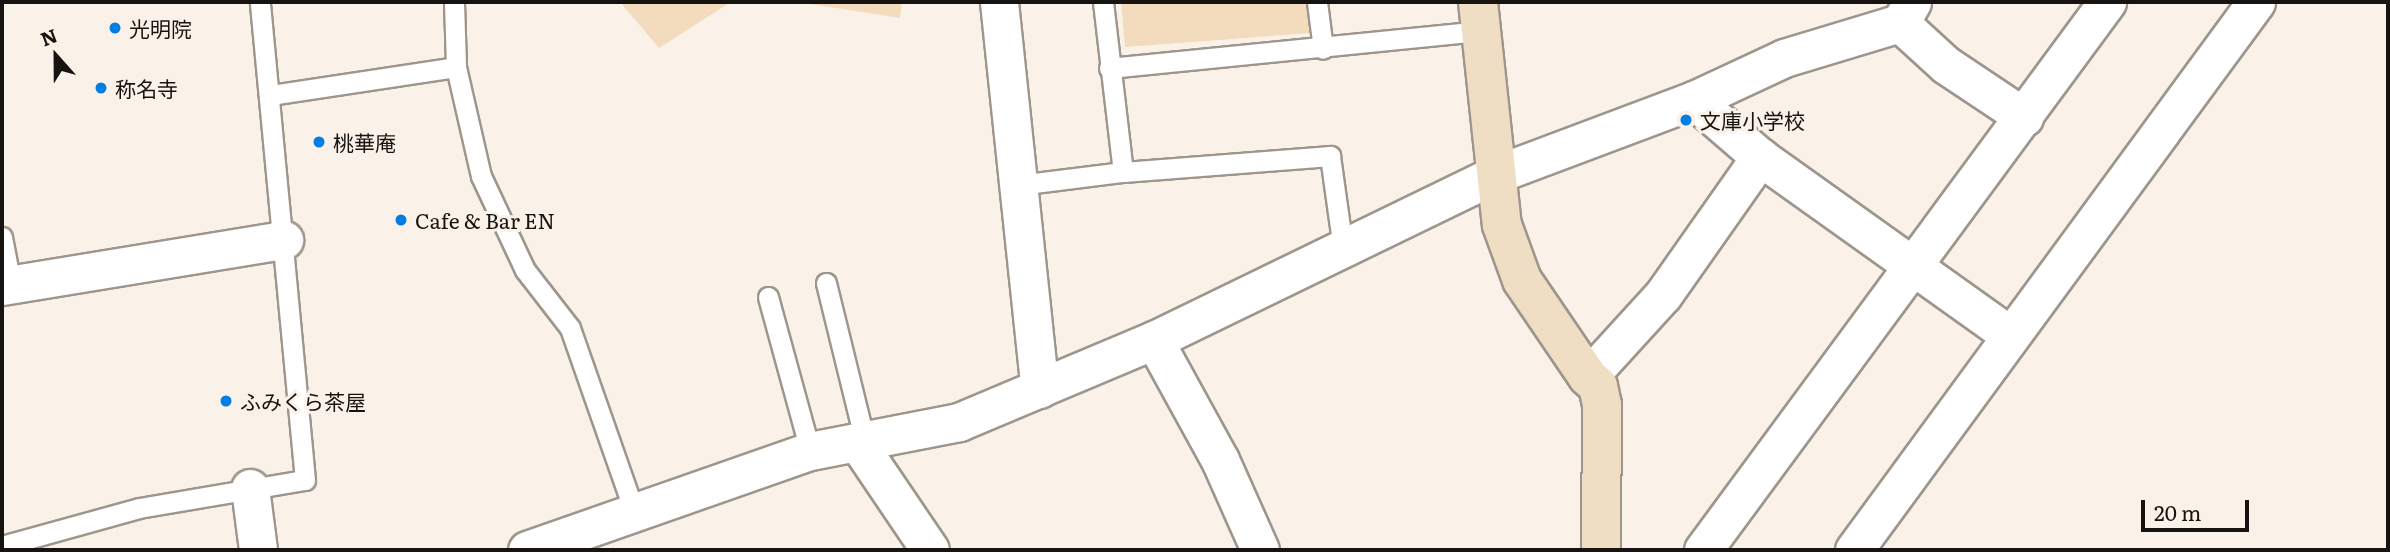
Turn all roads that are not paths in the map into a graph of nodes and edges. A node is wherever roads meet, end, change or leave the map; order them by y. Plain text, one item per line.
1 (260, 2) edge
2 (454, 2) edge
3 (999, 2) edge
4 (1103, 2) edge
5 (1317, 2) edge
6 (2107, 2) edge
7 (2256, 2) edge
8 (1906, 12) edge
9 (1479, 17) edge
10 (1322, 49) junction
11 (456, 66) junction
12 (1109, 68) junction
13 (271, 95) junction
14 (1695, 100) junction
15 (2024, 117) junction
16 (1760, 157) junction
17 (1123, 172) junction
18 (1494, 175) junction
19 (1018, 185) junction
20 (2, 237) edge
21 (284, 240) junction
22 (1343, 248) junction
23 (1912, 263) junction
24 (826, 284) dead end
25 (7, 285) edge
26 (768, 297) dead end
27 (2010, 335) junction
28 (1154, 340) junction
29 (1588, 377) junction
30 (1040, 389) junction
31 (861, 442) junction
32 (810, 451) junction
33 (250, 488) junction
34 (634, 510) junction
35 (2, 546) edge
36 (23, 546) edge
37 (258, 550) edge
38 (527, 550) edge
39 (930, 550) edge
40 (1260, 550) edge
41 (1601, 550) edge
42 (1703, 550) edge
43 (1854, 550) edge

1 - 13 lane
2 - 11 lane
3 - 19 street
4 - 12 lane
5 - 10 lane
6 - 15 street
7 - 27 street
8 - 14 street
8 - 15 street
9 - 10 lane
9 - 18 street
10 - 12 lane
11 - 13 lane
11 - 34 lane
12 - 17 lane
13 - 21 lane
14 - 16 street
14 - 18 street
15 - 23 street
16 - 23 street
16 - 29 street
17 - 19 lane
17 - 22 lane
18 - 22 street
18 - 29 street
19 - 30 street
20 - 25 lane
21 - 25 street
21 - 33 lane
22 - 28 street
23 - 27 street
23 - 42 street
24 - 31 lane
26 - 32 lane
27 - 43 street
28 - 30 street
28 - 40 street
29 - 41 street
30 - 31 street
31 - 32 street
31 - 39 street
32 - 34 street
33 - 36 lane
33 - 37 street
34 - 38 street
35 - 36 lane

